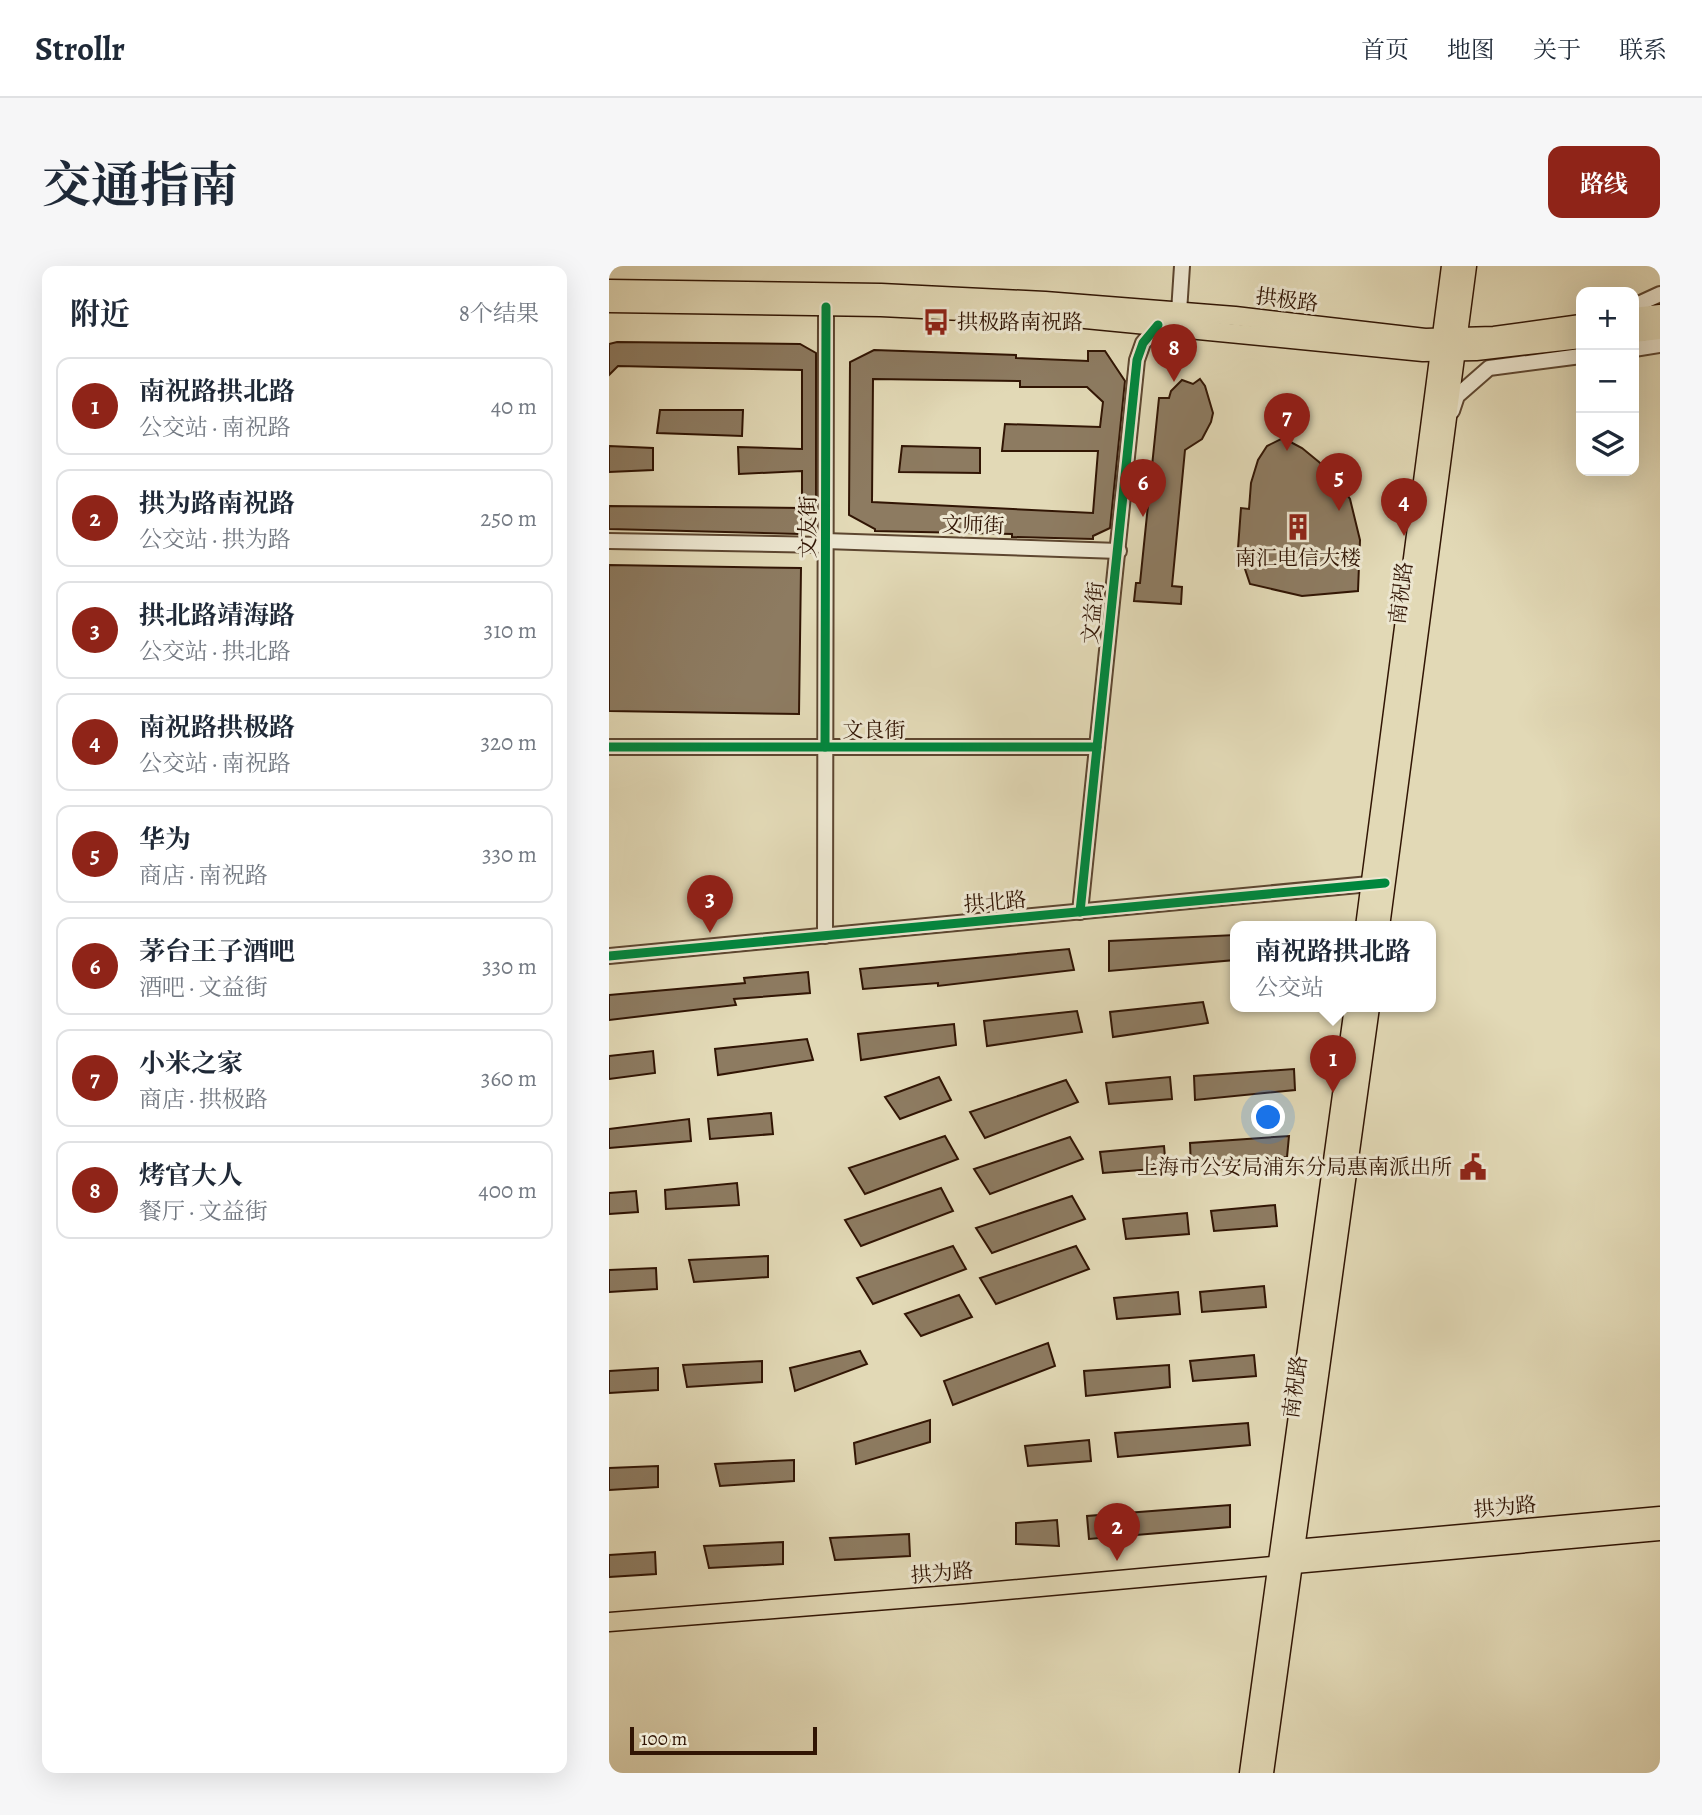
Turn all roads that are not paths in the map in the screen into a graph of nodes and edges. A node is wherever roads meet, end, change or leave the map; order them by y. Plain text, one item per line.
1 (1182, 266) edge
2 (1451, 266) edge
3 (1467, 266) edge
4 (609, 289) edge
5 (1660, 295) edge
6 (609, 303) edge
7 (1639, 304) edge
8 (826, 307) junction
9 (1179, 312) junction
10 (1660, 314) edge
11 (1639, 316) edge
12 (1157, 325) junction
13 (1576, 325) edge
14 (1660, 330) edge
15 (1639, 332) edge
16 (1576, 339) edge
17 (1660, 345) edge
18 (1449, 346) junction
19 (1639, 348) edge
20 (1576, 357) edge
21 (1446, 429) junction
22 (609, 541) edge
23 (825, 543) junction
24 (1119, 551) junction
25 (609, 747) edge
26 (825, 747) junction
27 (1097, 747) junction
28 (1378, 884) junction
29 (1080, 912) junction
30 (1366, 921) edge
31 (1380, 921) edge
32 (825, 936) junction
33 (609, 956) edge
34 (1353, 1012) edge
35 (1369, 1012) edge
36 (1660, 1516) edge
37 (1660, 1531) edge
38 (1288, 1559) junction
39 (609, 1622) edge
40 (1249, 1773) edge
41 (1264, 1773) edge

1 - 9 street
2 - 18 main road, 南祝路
3 - 18 main road, 南祝路
4 - 9 main road, 拱极路
5 - 7 street
6 - 8 main road, 拱极路
8 - 12 main road, 拱极路
8 - 23 street, 文友街
9 - 18 main road, 拱极路
10 - 11 main road
12 - 18 main road, 拱极路
12 - 24 street, 文益街
13 - 18 main road, 拱极路
14 - 15 main road
16 - 18 main road, 拱极路
17 - 19 street
18 - 21 main road, 南祝路
18 - 28 main road, 南祝路
20 - 21 street
21 - 28 main road, 南祝路
22 - 23 street, 文师街
23 - 24 street, 文师街
23 - 26 street, 文友街
24 - 27 street, 文益街
25 - 26 street, 文良街
26 - 27 street, 文良街
26 - 32 street, 文友街
27 - 29 street, 文益街
28 - 29 street, 拱北路
28 - 30 main road, 南祝路
28 - 31 main road, 南祝路
29 - 32 street, 拱北路
32 - 33 street, 拱北路
34 - 38 main road, 南祝路
35 - 38 main road, 南祝路
36 - 38 main road, 拱为路
37 - 38 main road, 拱为路
38 - 39 main road, 拱为路
38 - 40 main road, 南祝路
38 - 41 main road, 南祝路

